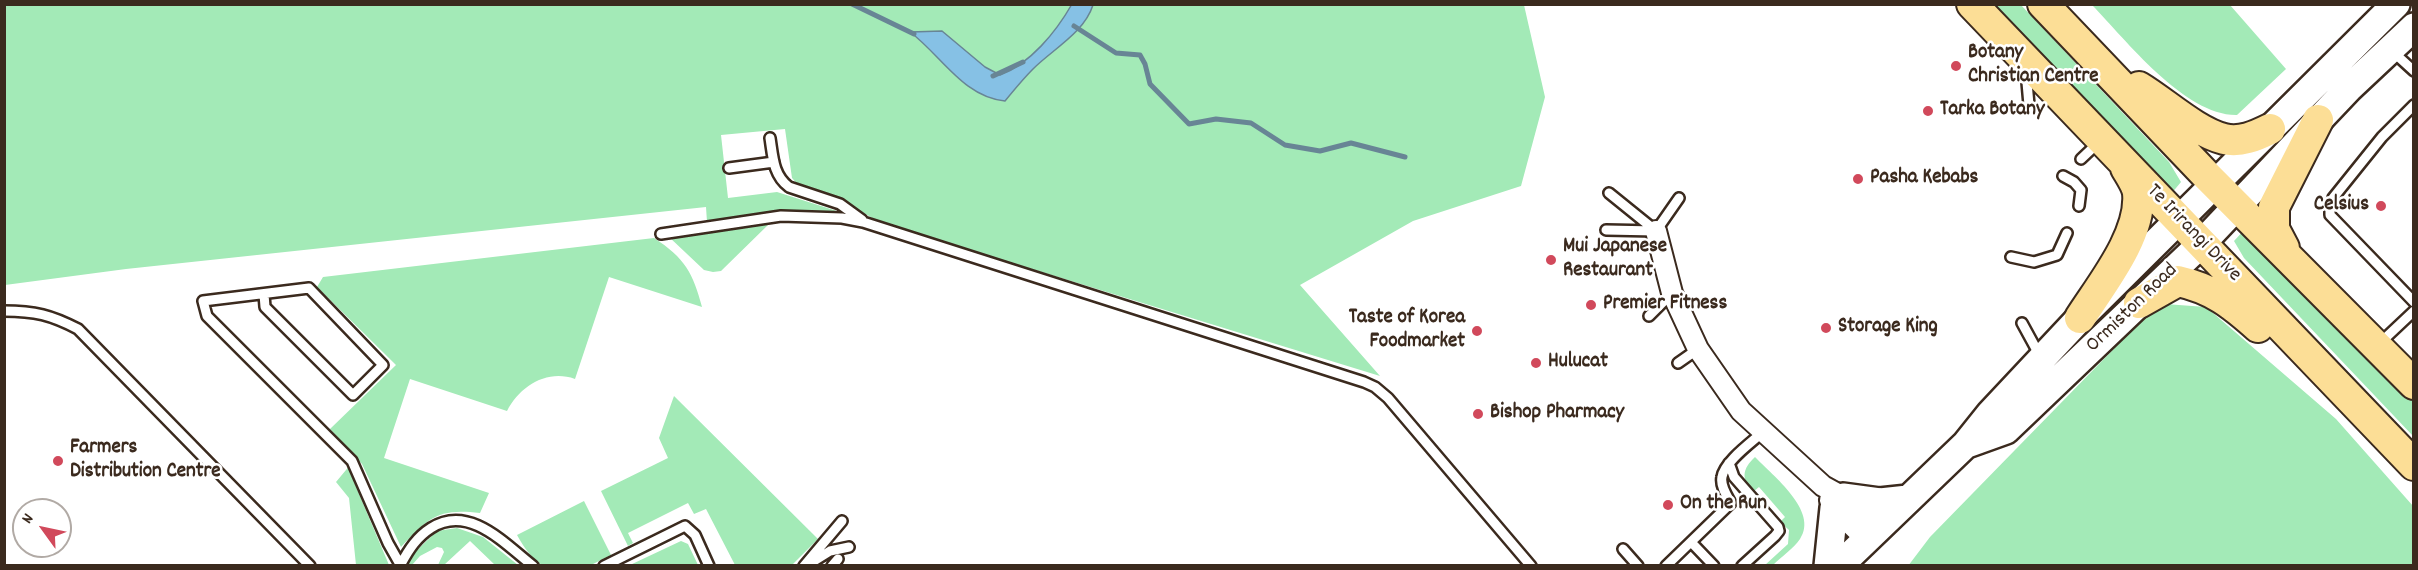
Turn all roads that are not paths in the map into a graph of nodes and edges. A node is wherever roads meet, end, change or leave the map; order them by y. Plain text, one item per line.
1 (1972, 4) edge
2 (2043, 4) edge
3 (2396, 4) edge
4 (2414, 27) edge
5 (2380, 40) junction
6 (2025, 60) junction
7 (2103, 66) junction
8 (2414, 71) edge
9 (2029, 105) dead end
10 (2414, 105) edge
11 (2318, 120) junction
12 (2270, 129) junction
13 (771, 138) dead end
14 (774, 162) junction
15 (2124, 163) junction
16 (729, 168) dead end
17 (2063, 176) dead end
18 (2214, 183) junction
19 (1609, 193) dead end
20 (1679, 198) dead end
21 (2237, 204) junction
22 (2079, 206) dead end
23 (2179, 220) junction
24 (864, 222) junction
25 (1606, 230) dead end
26 (1656, 231) junction
27 (2067, 233) dead end
28 (661, 234) dead end
29 (2202, 243) junction
30 (2287, 254) junction
31 (2011, 257) dead end
32 (1672, 293) junction
33 (264, 294) junction
34 (2414, 302) edge
35 (2139, 303) junction
36 (4, 311) edge
37 (2414, 311) edge
38 (1649, 316) dead end
39 (2080, 318) junction
40 (2022, 323) dead end
41 (2377, 346) junction
42 (1698, 349) junction
43 (2042, 358) junction
44 (1678, 363) dead end
45 (2414, 384) edge
46 (2366, 413) junction
47 (1763, 432) junction
48 (1966, 444) junction
49 (1729, 464) junction
50 (2414, 465) edge
51 (1834, 497) junction
52 (1908, 499) junction
53 (842, 521) dead end
54 (1872, 533) junction
55 (1691, 542) junction
56 (849, 547) dead end
57 (1623, 549) dead end
58 (401, 565) edge
59 (310, 566) edge
60 (533, 566) edge
61 (604, 566) edge
62 (710, 566) edge
63 (805, 566) edge
64 (1531, 566) edge
65 (1638, 566) edge
66 (1666, 566) edge
67 (1714, 566) edge
68 (1742, 566) edge
69 (1828, 566) edge
70 (1839, 566) edge

1 - 6 main road, Te Irirangi Drive
2 - 7 main road
3 - 5 main road, Ormiston Road
4 - 5 main road, Ormiston Road
5 - 8 lane
5 - 11 main road, Ormiston Road
5 - 12 main road, Ormiston Road
6 - 9 lane
6 - 15 main road, Te Irirangi Drive
7 - 12 main road
7 - 18 main road
10 - 34 lane
11 - 21 main road, Ormiston Road
11 - 30 main road
12 - 18 main road, Ormiston Road
13 - 14 lane
14 - 16 lane
14 - 24 lane
15 - 23 main road, Te Irirangi Drive
15 - 39 main road
17 - 22 lane
18 - 21 main road
18 - 23 main road, Ormiston Road
19 - 26 lane
20 - 26 lane
21 - 29 main road, Ormiston Road
21 - 30 main road
23 - 29 main road, Te Irirangi Drive
23 - 39 main road, Ormiston Road
24 - 28 lane
24 - 64 lane
25 - 26 lane
26 - 32 street
27 - 31 lane
29 - 35 main road, Ormiston Road
29 - 46 main road, Te Irirangi Drive
30 - 41 main road
32 - 38 lane
32 - 42 street
33 - 33 lane
33 - 58 lane
35 - 46 main road
35 - 48 main road, Ormiston Road
36 - 59 lane
37 - 41 lane
39 - 43 main road, Ormiston Road
40 - 43 lane
41 - 45 main road
42 - 44 lane
42 - 47 street
43 - 48 main road, Ormiston Road
46 - 50 main road, Te Irirangi Drive
47 - 49 lane
47 - 51 street
48 - 52 main road, Ormiston Road
49 - 55 lane
49 - 68 lane
51 - 52 main road
51 - 54 street
51 - 69 main road
52 - 54 main road, Ormiston Road
53 - 63 lane
54 - 70 main road, Ormiston Road
55 - 66 lane
55 - 67 lane
56 - 63 lane
57 - 65 lane
58 - 60 lane
61 - 62 lane

